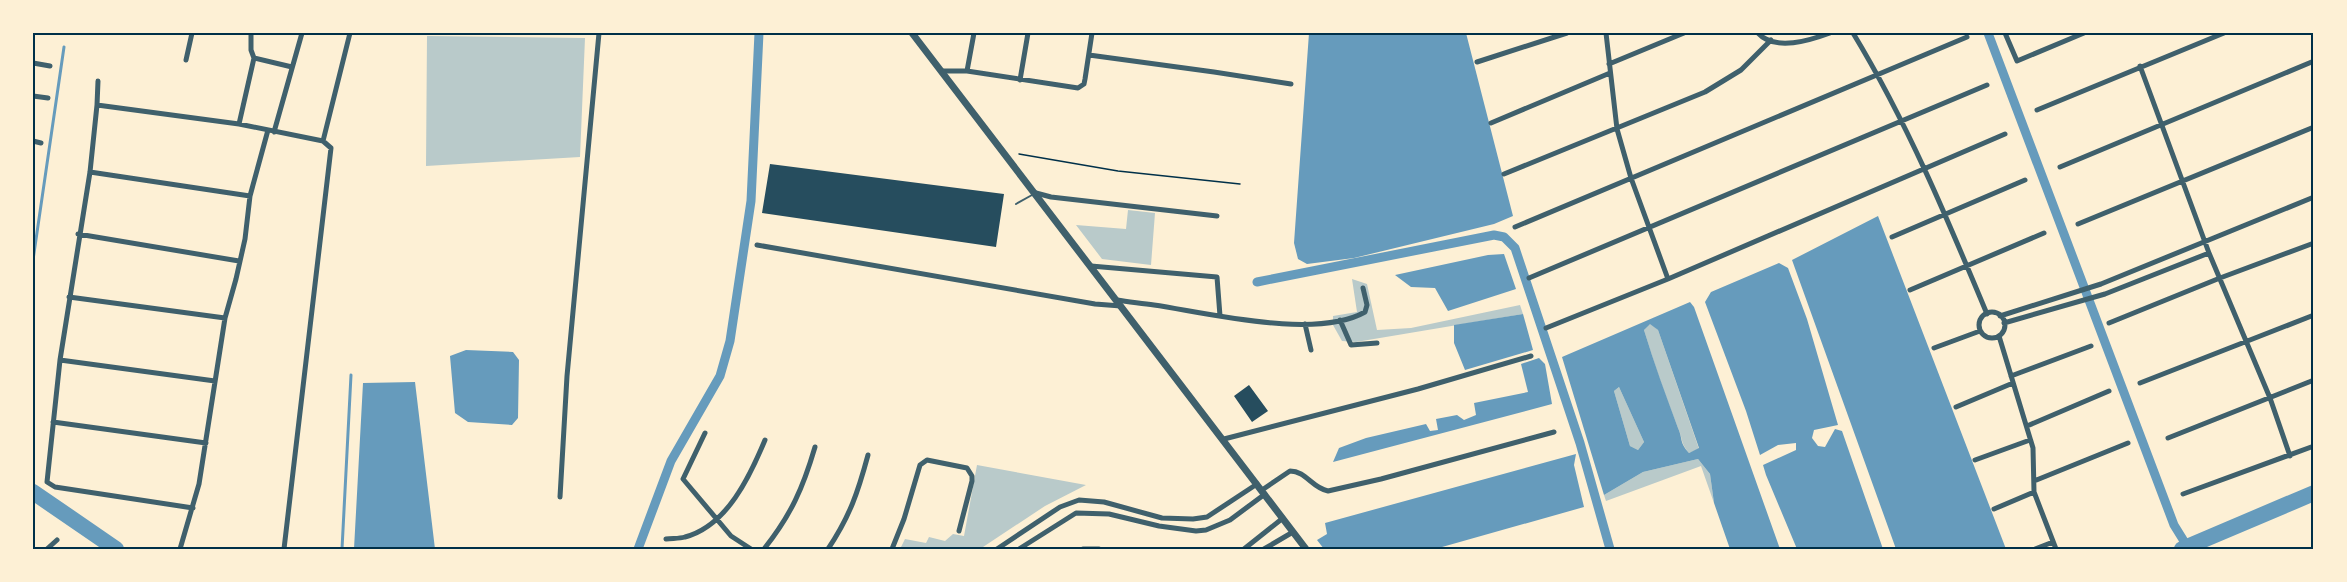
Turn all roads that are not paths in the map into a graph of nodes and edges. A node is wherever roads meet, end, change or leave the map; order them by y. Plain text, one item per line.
1 (192, 33) edge
2 (250, 33) edge
3 (302, 33) edge
4 (350, 33) edge
5 (599, 33) edge
6 (912, 33) edge
7 (974, 33) edge
8 (1028, 33) edge
9 (1092, 33) edge
10 (1567, 33) edge
11 (1606, 33) edge
12 (1684, 33) edge
13 (1758, 33) edge
14 (1830, 33) edge
15 (1853, 33) edge
16 (2005, 33) edge
17 (2084, 33) edge
18 (2224, 33) edge
19 (1966, 37) dead end
20 (1771, 40) junction
21 (1089, 55) junction
22 (254, 58) junction
23 (186, 60) dead end
24 (2314, 61) edge
25 (1477, 62) dead end
26 (33, 63) edge
27 (1609, 64) junction
28 (50, 66) dead end
29 (2140, 66) junction
30 (292, 67) junction
31 (941, 71) junction
32 (967, 71) junction
33 (1610, 74) junction
34 (1878, 74) junction
35 (1020, 80) junction
36 (98, 81) dead end
37 (1291, 84) dead end
38 (1987, 85) dead end
39 (33, 96) edge
40 (48, 98) dead end
41 (97, 105) junction
42 (2037, 110) dead end
43 (1903, 122) junction
44 (1491, 123) dead end
45 (239, 124) junction
46 (2162, 124) junction
47 (2314, 127) edge
48 (1617, 129) junction
49 (271, 131) junction
50 (2005, 134) dead end
51 (33, 141) edge
52 (323, 141) junction
53 (41, 143) dead end
54 (2060, 167) dead end
55 (1925, 169) junction
56 (90, 172) junction
57 (1504, 174) dead end
58 (1630, 178) junction
59 (2025, 180) dead end
60 (2182, 180) junction
61 (1036, 193) junction
62 (250, 196) junction
63 (2314, 197) edge
64 (1016, 204) dead end
65 (1945, 215) junction
66 (1217, 216) dead end
67 (2078, 224) dead end
68 (1515, 227) dead end
69 (1649, 229) junction
70 (2044, 233) dead end
71 (78, 234) junction
72 (1892, 237) dead end
73 (2205, 243) junction
74 (2314, 243) edge
75 (757, 245) dead end
76 (2209, 253) junction
77 (239, 261) junction
78 (1091, 266) junction
79 (1967, 266) junction
80 (1529, 278) dead end
81 (2220, 278) junction
82 (1668, 279) junction
83 (1363, 288) dead end
84 (1910, 290) dead end
85 (69, 297) junction
86 (1119, 303) junction
87 (1987, 314) junction
88 (2314, 315) edge
89 (1220, 316) junction
90 (2000, 316) junction
91 (225, 318) junction
92 (1340, 320) junction
93 (2004, 323) junction
94 (2109, 323) dead end
95 (1305, 324) junction
96 (1546, 328) dead end
97 (1980, 331) junction
98 (1998, 336) junction
99 (2247, 341) junction
100 (1377, 343) dead end
101 (2091, 346) dead end
102 (1934, 348) dead end
103 (1311, 350) dead end
104 (1531, 356) dead end
105 (60, 360) junction
106 (2010, 376) junction
107 (215, 381) junction
108 (2314, 381) edge
109 (2013, 383) junction
110 (2140, 383) dead end
111 (2109, 391) dead end
112 (2270, 398) junction
113 (1956, 407) dead end
114 (53, 422) junction
115 (2027, 426) junction
116 (1554, 432) dead end
117 (705, 433) dead end
118 (2168, 438) dead end
119 (1224, 439) junction
120 (765, 440) dead end
121 (2030, 440) junction
122 (206, 443) junction
123 (2128, 443) dead end
124 (2314, 446) edge
125 (815, 447) dead end
126 (868, 455) dead end
127 (2290, 456) junction
128 (1975, 460) dead end
129 (2034, 481) junction
130 (1257, 484) junction
131 (1263, 492) junction
132 (2034, 492) junction
133 (2184, 494) dead end
134 (560, 497) dead end
135 (193, 508) junction
136 (1994, 509) dead end
137 (1283, 518) junction
138 (715, 520) junction
139 (1031, 527) junction
140 (959, 531) dead end
141 (1293, 532) junction
142 (1038, 537) junction
143 (666, 539) dead end
144 (57, 540) dead end
145 (2053, 542) junction
146 (47, 549) edge
147 (180, 549) edge
148 (284, 549) edge
149 (751, 549) edge
150 (764, 549) edge
151 (828, 549) edge
152 (892, 549) edge
153 (997, 549) edge
154 (1019, 549) edge
155 (1083, 549) edge
156 (1099, 549) edge
157 (1244, 549) edge
158 (1264, 549) edge
159 (1306, 549) edge
160 (2035, 549) edge
161 (2056, 549) edge

1 - 23 street
2 - 22 street
3 - 30 street
4 - 52 street
5 - 134 street
6 - 31 street
7 - 32 street
8 - 35 street
9 - 21 street
10 - 25 street
11 - 27 street
12 - 27 street
13 - 20 street
14 - 20 street
15 - 34 street
16 - 17 street
18 - 29 street
19 - 34 street
20 - 48 street
21 - 35 street
21 - 37 street
22 - 30 street
22 - 45 street
24 - 46 street
26 - 28 street
27 - 33 street
29 - 42 street
29 - 46 street
30 - 49 street
31 - 32 street
31 - 61 street
32 - 35 street
33 - 44 street
33 - 48 street
34 - 43 street
34 - 58 street
36 - 41 street
38 - 43 street
39 - 40 street
41 - 45 street
41 - 56 street
43 - 55 street
43 - 69 street
45 - 49 street
46 - 54 street
46 - 60 street
47 - 60 street
48 - 57 street
48 - 58 street
49 - 52 street
49 - 62 street
50 - 55 street
51 - 53 street
52 - 148 street
55 - 65 street
55 - 82 street
56 - 62 street
56 - 71 street
58 - 68 street
58 - 69 street
59 - 65 street
60 - 67 street
60 - 73 street
61 - 64 lane
61 - 66 street
61 - 78 street
62 - 77 street
63 - 73 street
65 - 72 street
65 - 79 street
69 - 80 street
69 - 82 street
70 - 79 street
71 - 77 street
71 - 85 street
73 - 76 street
73 - 90 street
74 - 81 street
75 - 86 street
76 - 81 street
76 - 93 street
77 - 91 street
78 - 86 street
78 - 89 street
79 - 84 street
79 - 87 street
81 - 94 street
81 - 99 street
82 - 96 street
83 - 92 street
85 - 91 street
85 - 105 street
86 - 89 street
86 - 119 street
87 - 90 street
87 - 97 street
88 - 99 street
89 - 95 street
90 - 93 street
91 - 107 street
92 - 95 street
92 - 100 street
93 - 98 street
95 - 103 street
97 - 98 street
97 - 102 street
98 - 106 street
99 - 110 street
99 - 112 street
101 - 106 street
104 - 119 street
105 - 107 street
105 - 114 street
106 - 109 street
107 - 122 street
108 - 112 street
109 - 113 street
109 - 115 street
111 - 115 street
112 - 118 street
112 - 127 street
114 - 122 street
114 - 135 street
115 - 121 street
116 - 131 street
117 - 138 street
119 - 130 street
120 - 138 street
121 - 128 street
121 - 129 street
122 - 135 street
123 - 129 street
124 - 127 street
125 - 150 street
126 - 151 street
127 - 133 street
129 - 132 street
130 - 131 street
130 - 139 street
131 - 137 street
131 - 142 street
132 - 136 street
132 - 145 street
135 - 147 street
137 - 141 street
137 - 157 street
138 - 143 street
138 - 149 street
139 - 142 street
139 - 153 street
140 - 152 street
141 - 158 street
141 - 159 street
142 - 154 street
144 - 146 street
145 - 160 street
145 - 161 street
155 - 156 street

